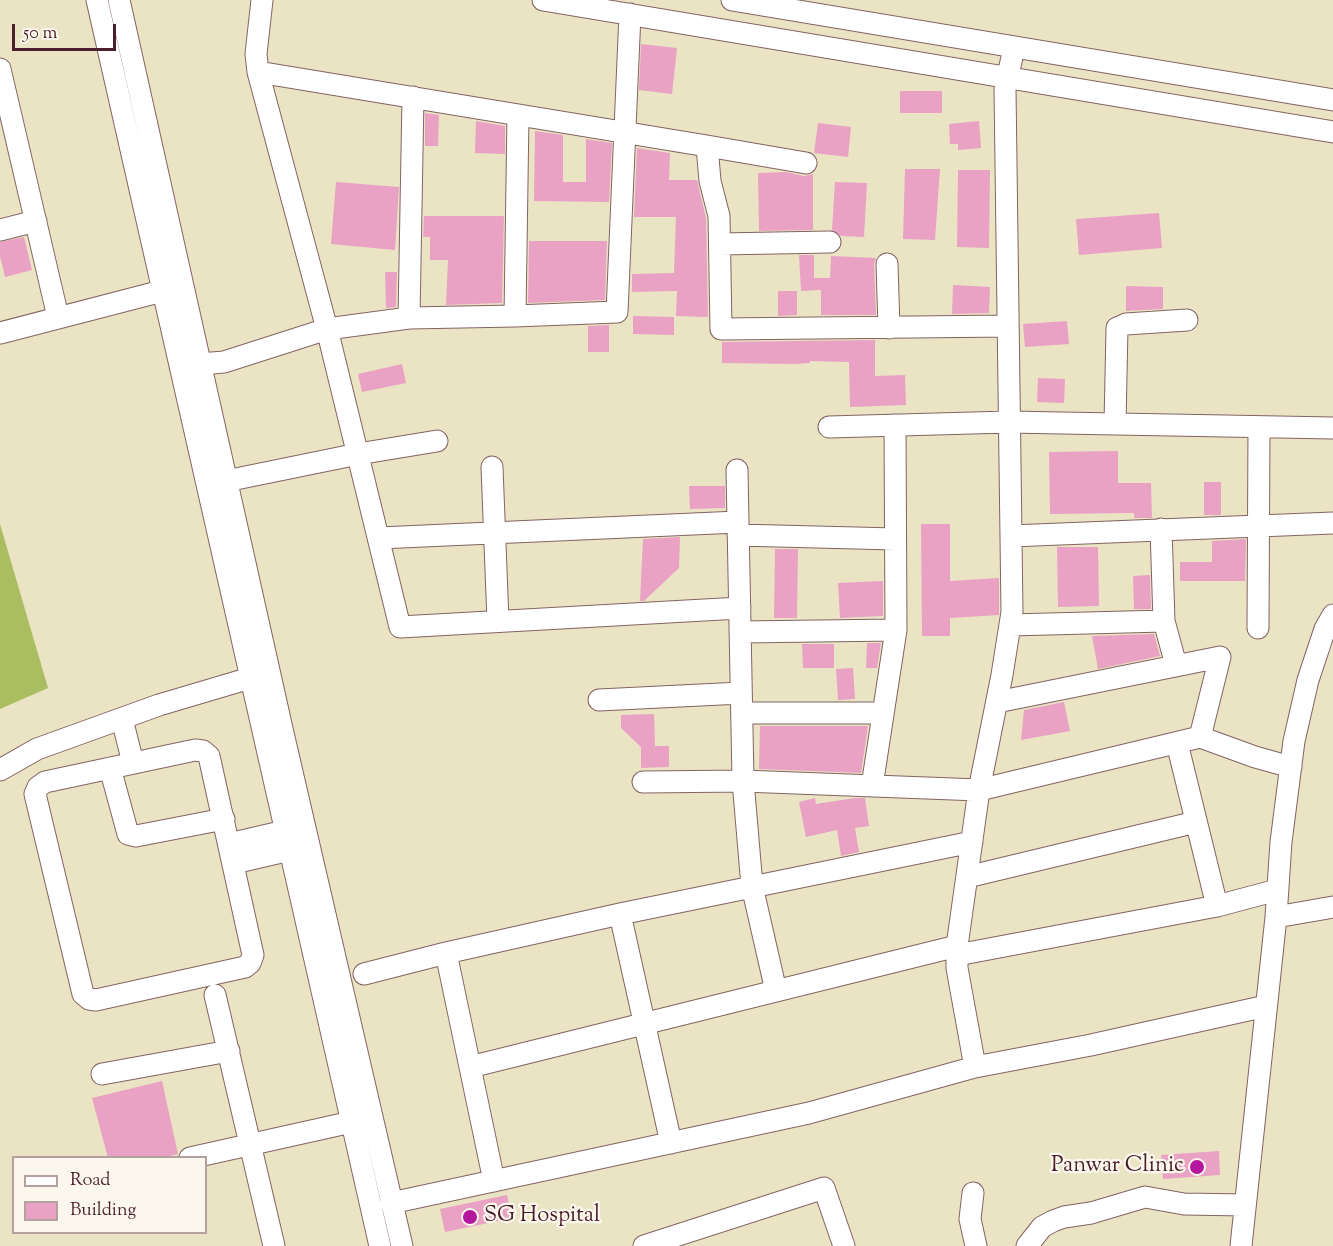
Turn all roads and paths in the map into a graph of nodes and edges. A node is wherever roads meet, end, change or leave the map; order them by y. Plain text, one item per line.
1 (97, 0) edge
2 (119, 0) edge
3 (262, 0) edge
4 (543, 0) edge
5 (737, 0) edge
6 (601, 5) edge
7 (630, 15) junction
8 (1014, 48) junction
9 (0, 69) edge
10 (258, 72) junction
11 (1007, 78) junction
12 (414, 97) junction
13 (1333, 100) edge
14 (518, 115) junction
15 (7, 125) edge
16 (1333, 132) edge
17 (624, 133) junction
18 (707, 146) junction
19 (806, 163) dead end
20 (36, 221) junction
21 (0, 230) edge
22 (830, 242) dead end
23 (720, 244) junction
24 (887, 264) dead end
25 (162, 291) junction
26 (515, 316) junction
27 (57, 317) junction
28 (409, 318) junction
29 (1187, 320) dead end
30 (1008, 327) junction
31 (889, 328) junction
32 (327, 329) junction
33 (0, 333) edge
34 (200, 364) junction
35 (1008, 422) junction
36 (1115, 424) junction
37 (895, 425) junction
38 (829, 427) dead end
39 (1259, 427) junction
40 (1333, 428) edge
41 (437, 441) dead end
42 (358, 454) junction
43 (492, 467) dead end
44 (737, 470) dead end
45 (226, 481) junction
46 (1333, 523) edge
47 (1257, 526) junction
48 (738, 528) junction
49 (1161, 529) junction
50 (493, 532) junction
51 (1011, 536) junction
52 (379, 538) junction
53 (895, 538) junction
54 (740, 608) junction
55 (1333, 615) edge
56 (498, 621) junction
57 (1164, 621) junction
58 (1010, 625) junction
59 (1258, 628) dead end
60 (896, 630) junction
61 (740, 632) junction
62 (1176, 665) junction
63 (260, 677) junction
64 (599, 700) dead end
65 (997, 702) junction
66 (741, 703) junction
67 (883, 713) junction
68 (122, 718) junction
69 (1200, 737) junction
70 (1177, 743) junction
71 (133, 763) junction
72 (1291, 767) junction
73 (110, 768) junction
74 (0, 770) edge
75 (743, 781) junction
76 (643, 782) dead end
77 (872, 786) junction
78 (979, 790) junction
79 (224, 819) junction
80 (1196, 822) junction
81 (288, 841) junction
82 (972, 842) junction
83 (232, 853) junction
84 (967, 877) junction
85 (752, 886) junction
86 (1277, 890) junction
87 (1217, 906) junction
88 (1333, 907) edge
89 (620, 914) junction
90 (1276, 917) junction
91 (957, 950) junction
92 (446, 953) junction
93 (364, 974) dead end
94 (776, 991) junction
95 (215, 995) dead end
96 (1266, 1006) junction
97 (644, 1023) junction
98 (229, 1051) junction
99 (470, 1066) junction
100 (975, 1067) junction
101 (102, 1074) dead end
102 (362, 1120) junction
103 (251, 1143) junction
104 (670, 1143) junction
105 (198, 1156) edge
106 (494, 1181) junction
107 (973, 1193) dead end
108 (392, 1203) junction
109 (1245, 1205) junction
110 (274, 1246) edge
111 (380, 1246) edge
112 (402, 1246) edge
113 (644, 1246) edge
114 (844, 1246) edge
115 (976, 1246) edge
116 (1027, 1246) edge
117 (1241, 1246) edge

1 - 25 street
2 - 34 street
3 - 10 street
4 - 6 street
5 - 8 street
6 - 7 street
7 - 11 street
7 - 17 street
8 - 11 street
8 - 13 street
9 - 15 street
10 - 12 street
10 - 32 street
11 - 16 street
11 - 30 street
12 - 14 street
12 - 28 street
14 - 17 street
14 - 26 street
15 - 20 street
17 - 18 street
17 - 26 street
18 - 19 street
18 - 23 street
20 - 21 street
20 - 27 street
22 - 23 street
23 - 31 street
24 - 31 street
25 - 27 street
25 - 63 street
26 - 28 street
27 - 33 street
28 - 32 street
29 - 36 street
30 - 31 street
30 - 35 street
32 - 34 street
32 - 42 street
34 - 45 street
35 - 36 street
35 - 37 street
35 - 51 street
36 - 39 street
37 - 38 street
37 - 53 street
39 - 40 street
39 - 47 street
41 - 42 street
42 - 45 street
42 - 52 street
43 - 50 street
44 - 48 street
45 - 63 street
46 - 47 street
47 - 49 street
47 - 59 street
48 - 50 street
48 - 53 street
48 - 54 street
49 - 51 street
49 - 57 street
50 - 52 street
50 - 56 street
51 - 58 street
52 - 56 street
53 - 60 street
54 - 56 street
54 - 61 street
55 - 72 street
57 - 58 street
57 - 62 street
58 - 65 street
60 - 61 street
60 - 67 street
61 - 66 street
62 - 65 street
62 - 69 street
63 - 68 street
63 - 81 street
63 - 102 street
64 - 66 street
65 - 78 street
66 - 67 street
66 - 75 street
67 - 77 street
68 - 71 street
68 - 74 street
69 - 70 street
69 - 72 street
70 - 78 street
70 - 80 street
71 - 73 street
71 - 79 street
72 - 86 street
73 - 79 street
73 - 83 street
75 - 76 street
75 - 77 street
75 - 85 street
77 - 78 street
78 - 82 street
79 - 83 street
80 - 84 street
80 - 87 street
81 - 83 street
81 - 102 street
82 - 84 street
82 - 85 street
84 - 91 street
85 - 89 street
85 - 94 street
86 - 87 street
86 - 90 street
87 - 91 street
88 - 90 street
89 - 92 street
89 - 97 street
90 - 96 street
91 - 94 street
91 - 100 street
92 - 93 street
92 - 99 street
94 - 97 street
95 - 98 street
96 - 100 street
96 - 109 street
97 - 99 street
97 - 104 street
98 - 101 street
98 - 103 street
99 - 106 street
100 - 104 street
102 - 103 street
102 - 108 street
102 - 111 street
103 - 105 street
103 - 110 street
104 - 106 street
106 - 108 street
107 - 115 street
108 - 112 street
109 - 116 street
109 - 117 street
113 - 114 street

